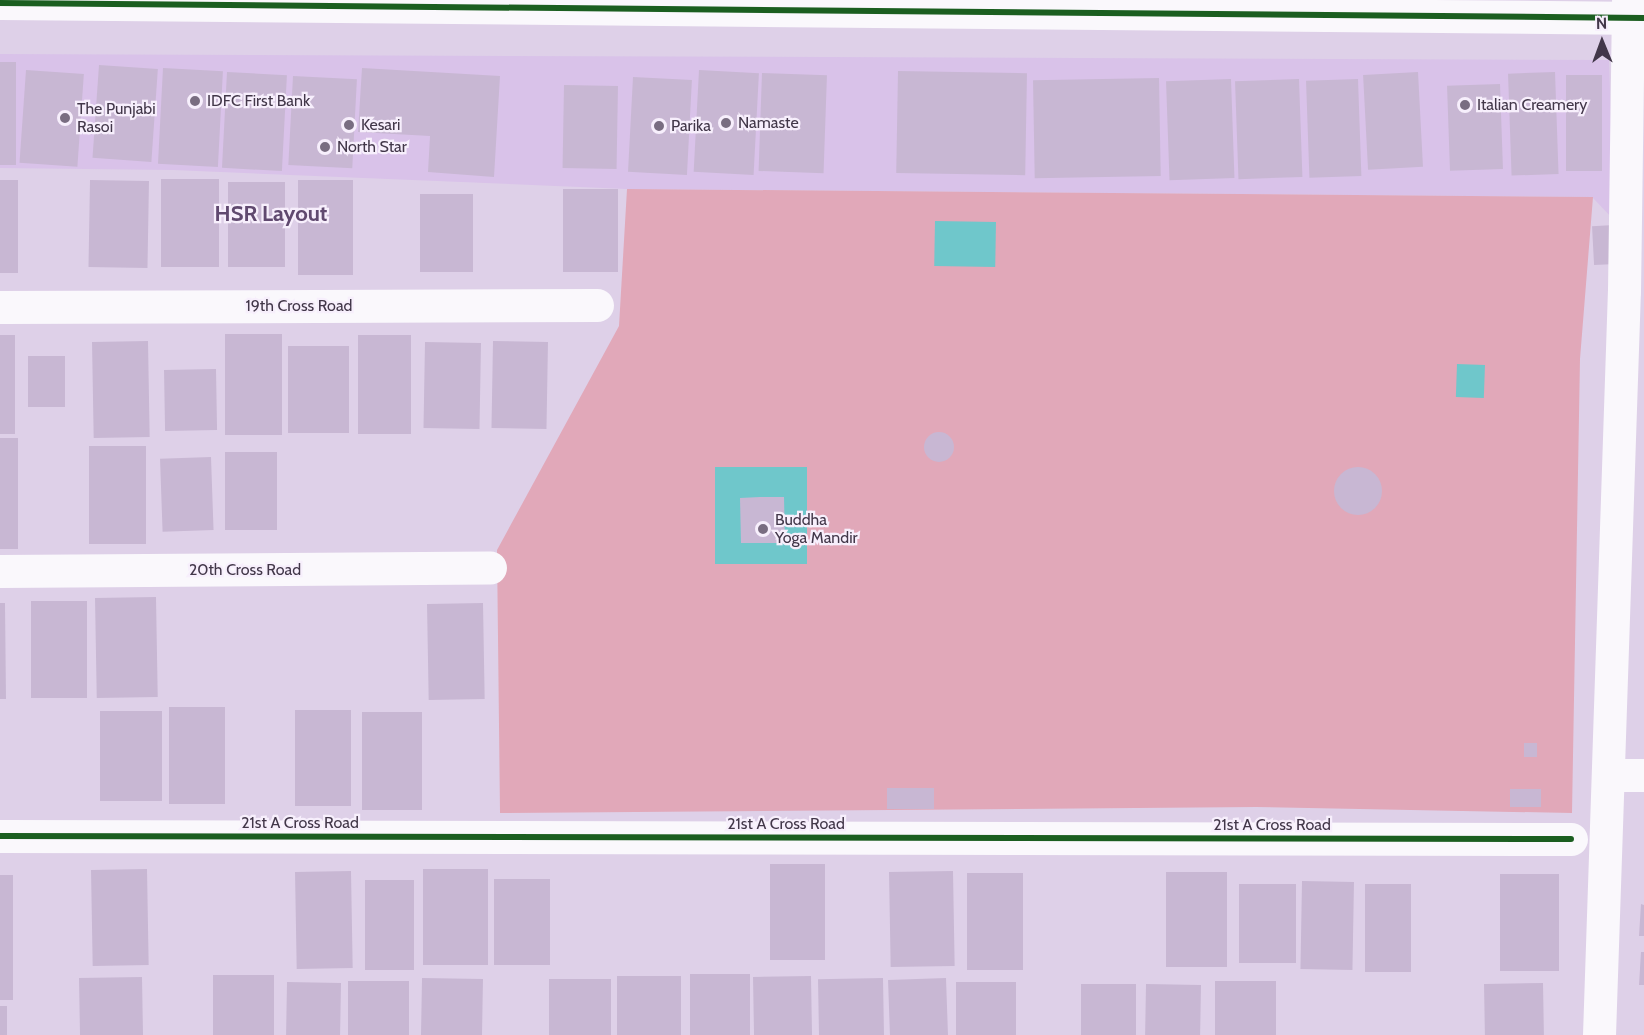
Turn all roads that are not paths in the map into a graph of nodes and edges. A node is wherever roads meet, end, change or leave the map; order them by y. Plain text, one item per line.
1 (0, 3) edge
2 (1634, 12) edge
3 (1634, 291) edge
4 (597, 305) dead end
5 (0, 307) edge
6 (490, 568) dead end
7 (0, 571) edge
8 (1608, 775) junction
9 (1644, 775) edge
10 (0, 836) edge
11 (1571, 840) dead end
12 (1599, 1035) edge

1 - 2 street
2 - 3 street
3 - 8 street
4 - 5 street, 19th Cross Road
6 - 7 street, 20th Cross Road
8 - 9 street
8 - 12 street
10 - 11 street, 21st A Cross Road

